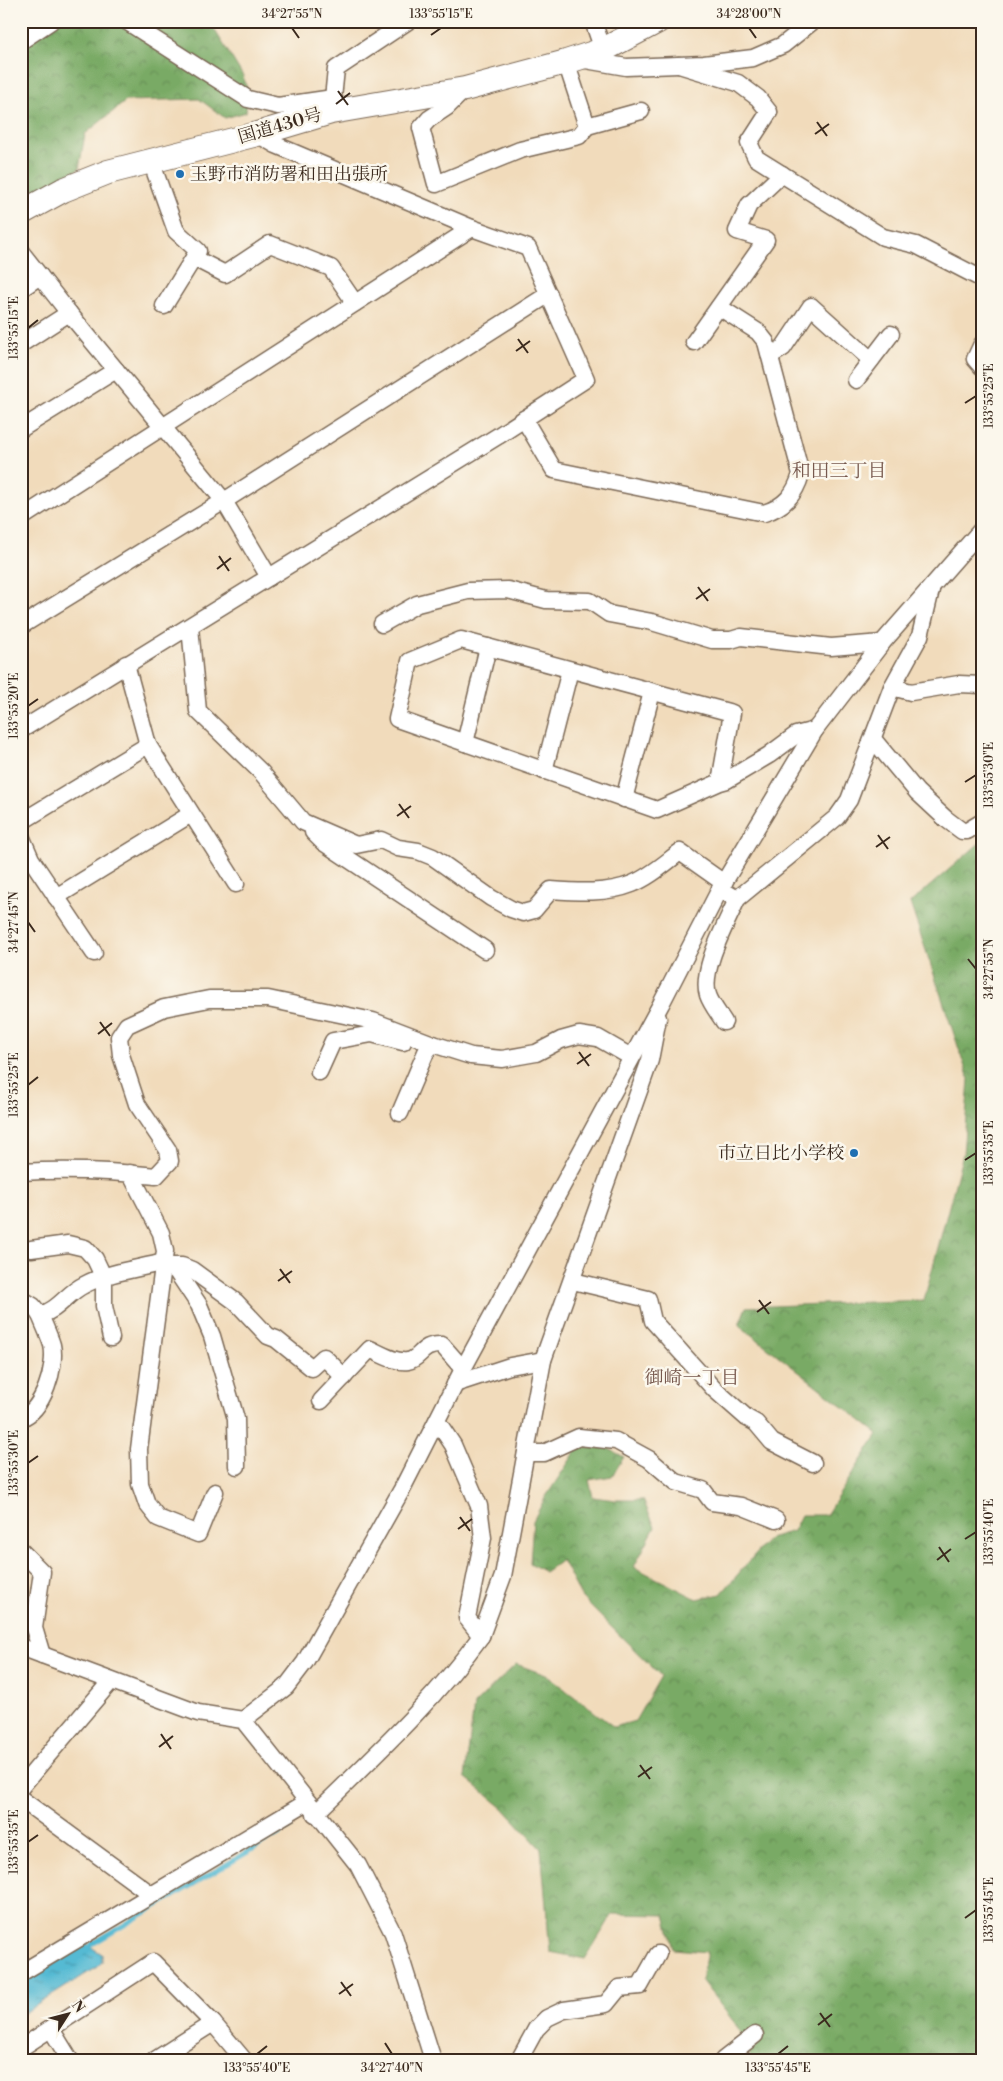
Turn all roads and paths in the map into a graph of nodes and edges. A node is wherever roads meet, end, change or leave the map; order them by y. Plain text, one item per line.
1 (51, 21) edge
2 (126, 21) edge
3 (408, 21) edge
4 (593, 21) edge
5 (658, 21) edge
6 (813, 21) edge
7 (21, 41) edge
8 (603, 50) junction
9 (571, 61) junction
10 (679, 65) junction
11 (465, 89) junction
12 (332, 105) junction
13 (641, 111) dead end
14 (587, 126) junction
15 (257, 134) junction
16 (151, 161) junction
17 (782, 174) junction
18 (21, 213) edge
19 (472, 228) junction
20 (21, 252) edge
21 (194, 258) junction
22 (40, 276) junction
23 (982, 279) edge
24 (21, 289) edge
25 (549, 294) junction
26 (355, 303) junction
27 (164, 306) dead end
28 (718, 307) junction
29 (69, 313) junction
30 (891, 334) dead end
31 (694, 342) dead end
32 (21, 344) edge
33 (982, 344) edge
34 (770, 356) junction
35 (871, 360) junction
36 (982, 367) edge
37 (116, 370) junction
38 (856, 380) dead end
39 (524, 419) junction
40 (163, 427) junction
41 (21, 429) edge
42 (224, 501) junction
43 (21, 518) edge
44 (982, 529) edge
45 (269, 576) junction
46 (932, 585) junction
47 (382, 624) dead end
48 (21, 625) edge
49 (190, 627) junction
50 (882, 643) junction
51 (488, 647) junction
52 (126, 664) junction
53 (570, 670) junction
54 (982, 685) edge
55 (892, 687) junction
56 (652, 692) junction
57 (21, 730) edge
58 (815, 730) junction
59 (873, 739) junction
60 (465, 744) junction
61 (148, 745) junction
62 (544, 771) junction
63 (720, 782) junction
64 (624, 798) junction
65 (192, 814) junction
66 (21, 822) edge
67 (303, 822) junction
68 (982, 822) edge
69 (21, 836) edge
70 (236, 884) dead end
71 (722, 886) junction
72 (56, 897) junction
73 (737, 899) junction
74 (485, 950) dead end
75 (94, 953) dead end
76 (661, 1004) junction
77 (724, 1022) dead end
78 (430, 1048) junction
79 (631, 1057) junction
80 (319, 1072) dead end
81 (400, 1113) dead end
82 (21, 1172) edge
83 (130, 1173) junction
84 (31, 1249) dead end
85 (166, 1264) junction
86 (104, 1278) junction
87 (572, 1280) junction
88 (21, 1300) edge
89 (40, 1315) junction
90 (111, 1338) dead end
91 (543, 1360) junction
92 (463, 1369) junction
93 (344, 1377) junction
94 (455, 1384) junction
95 (321, 1401) dead end
96 (21, 1418) edge
97 (436, 1421) junction
98 (526, 1454) junction
99 (813, 1462) dead end
100 (237, 1466) dead end
101 (215, 1492) dead end
102 (776, 1520) dead end
103 (21, 1551) edge
104 (481, 1636) junction
105 (21, 1647) edge
106 (42, 1655) junction
107 (111, 1681) junction
108 (242, 1720) junction
109 (21, 1787) edge
110 (21, 1799) edge
111 (311, 1808) junction
112 (152, 1895) junction
113 (658, 1954) dead end
114 (21, 1973) edge
115 (213, 2023) junction
116 (51, 2029) junction
117 (755, 2035) dead end
118 (21, 2048) edge
119 (522, 2058) edge
120 (70, 2060) edge
121 (155, 2060) edge
122 (244, 2060) edge
123 (433, 2060) edge
124 (723, 2060) edge

1 - 7 street
2 - 12 street
3 - 12 street
4 - 8 street
5 - 8 highway, 国道430号
6 - 10 street
8 - 9 highway, 国道430号
9 - 10 street
9 - 11 highway, 国道430号
9 - 14 street
10 - 17 street
11 - 12 highway, 国道430号
11 - 14 street
12 - 15 highway, 国道430号
13 - 14 street
15 - 16 highway, 国道430号
15 - 19 street
16 - 18 highway, 国道430号
16 - 21 street
17 - 23 street
17 - 28 street
19 - 25 street
19 - 26 street
20 - 22 street
21 - 26 street
21 - 27 street
22 - 24 street
22 - 29 street
25 - 39 street
25 - 42 street
26 - 40 street
28 - 31 street
28 - 34 street
29 - 32 street
29 - 37 street
30 - 35 street
33 - 36 street
34 - 35 street
34 - 39 street
35 - 38 street
37 - 40 street
37 - 41 street
39 - 45 street
40 - 42 street
40 - 43 street
42 - 45 street
42 - 48 street
44 - 46 street
45 - 49 street
46 - 50 street
46 - 55 street
47 - 50 street
49 - 52 street
49 - 67 street
50 - 58 street
51 - 53 street
51 - 60 street
51 - 60 street
52 - 57 street
52 - 61 street
53 - 56 street
53 - 62 street
54 - 55 street
55 - 59 street
56 - 63 street
56 - 64 street
58 - 63 street
58 - 71 street
59 - 68 street
59 - 73 street
60 - 62 street
61 - 65 street
61 - 66 street
62 - 64 street
63 - 64 street
65 - 70 street
65 - 72 street
67 - 71 street
67 - 74 street
69 - 72 street
71 - 73 street
71 - 76 street
72 - 75 street
73 - 77 street
76 - 79 street
76 - 87 street
78 - 79 street
78 - 80 street
78 - 81 street
78 - 83 street
79 - 92 street
82 - 83 street
83 - 85 street
84 - 86 street
85 - 86 street
85 - 93 street
85 - 100 street
85 - 101 street
86 - 89 street
86 - 90 street
87 - 91 street
87 - 99 street
88 - 89 street
89 - 96 street
91 - 94 street
91 - 98 street
92 - 93 street
92 - 94 street
93 - 95 street
94 - 97 street
97 - 104 street
97 - 108 street
98 - 102 street
98 - 104 street
103 - 106 street
104 - 111 street
105 - 106 street
106 - 107 street
107 - 108 street
107 - 109 street
108 - 111 street
110 - 112 street
111 - 112 street
111 - 123 street
112 - 114 street
113 - 119 street
115 - 116 street
115 - 121 street
115 - 122 street
116 - 118 street
116 - 120 street
117 - 124 street

